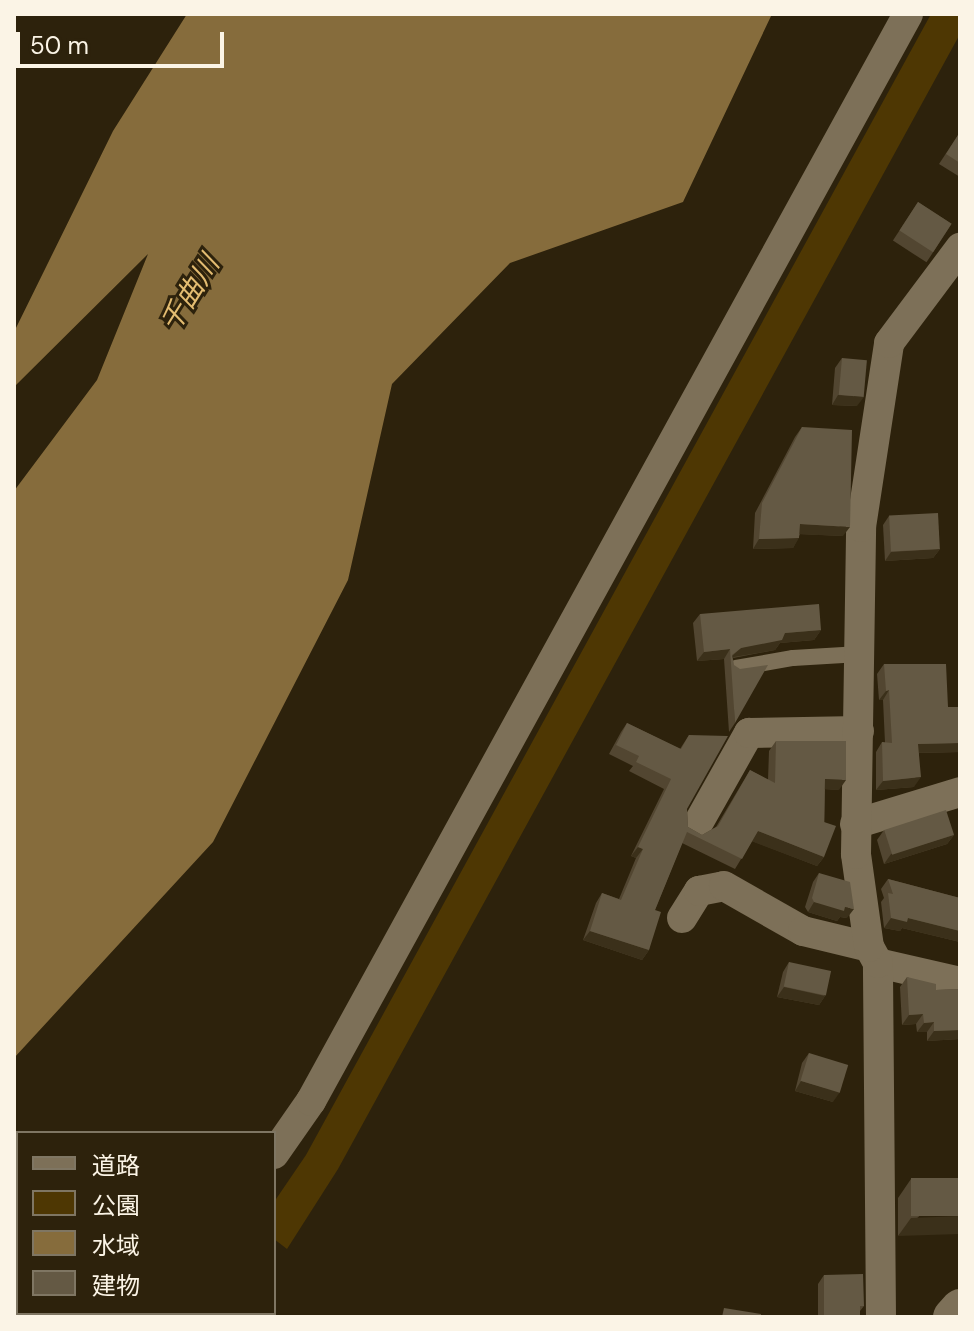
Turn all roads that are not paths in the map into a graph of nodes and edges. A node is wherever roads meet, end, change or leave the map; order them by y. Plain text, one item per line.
1 (908, 14) edge
2 (960, 248) edge
3 (860, 654) junction
4 (736, 668) edge
5 (859, 731) junction
6 (960, 792) edge
7 (855, 824) junction
8 (696, 827) edge
9 (682, 918) dead end
10 (874, 955) junction
11 (960, 982) edge
12 (276, 1151) edge
13 (960, 1308) edge
14 (881, 1317) edge
15 (952, 1317) edge

1 - 12 street
2 - 3 street
3 - 4 lane
3 - 5 street
5 - 7 street
5 - 8 street
6 - 7 street
7 - 10 street
9 - 10 street
10 - 11 street
10 - 14 street
13 - 15 street

